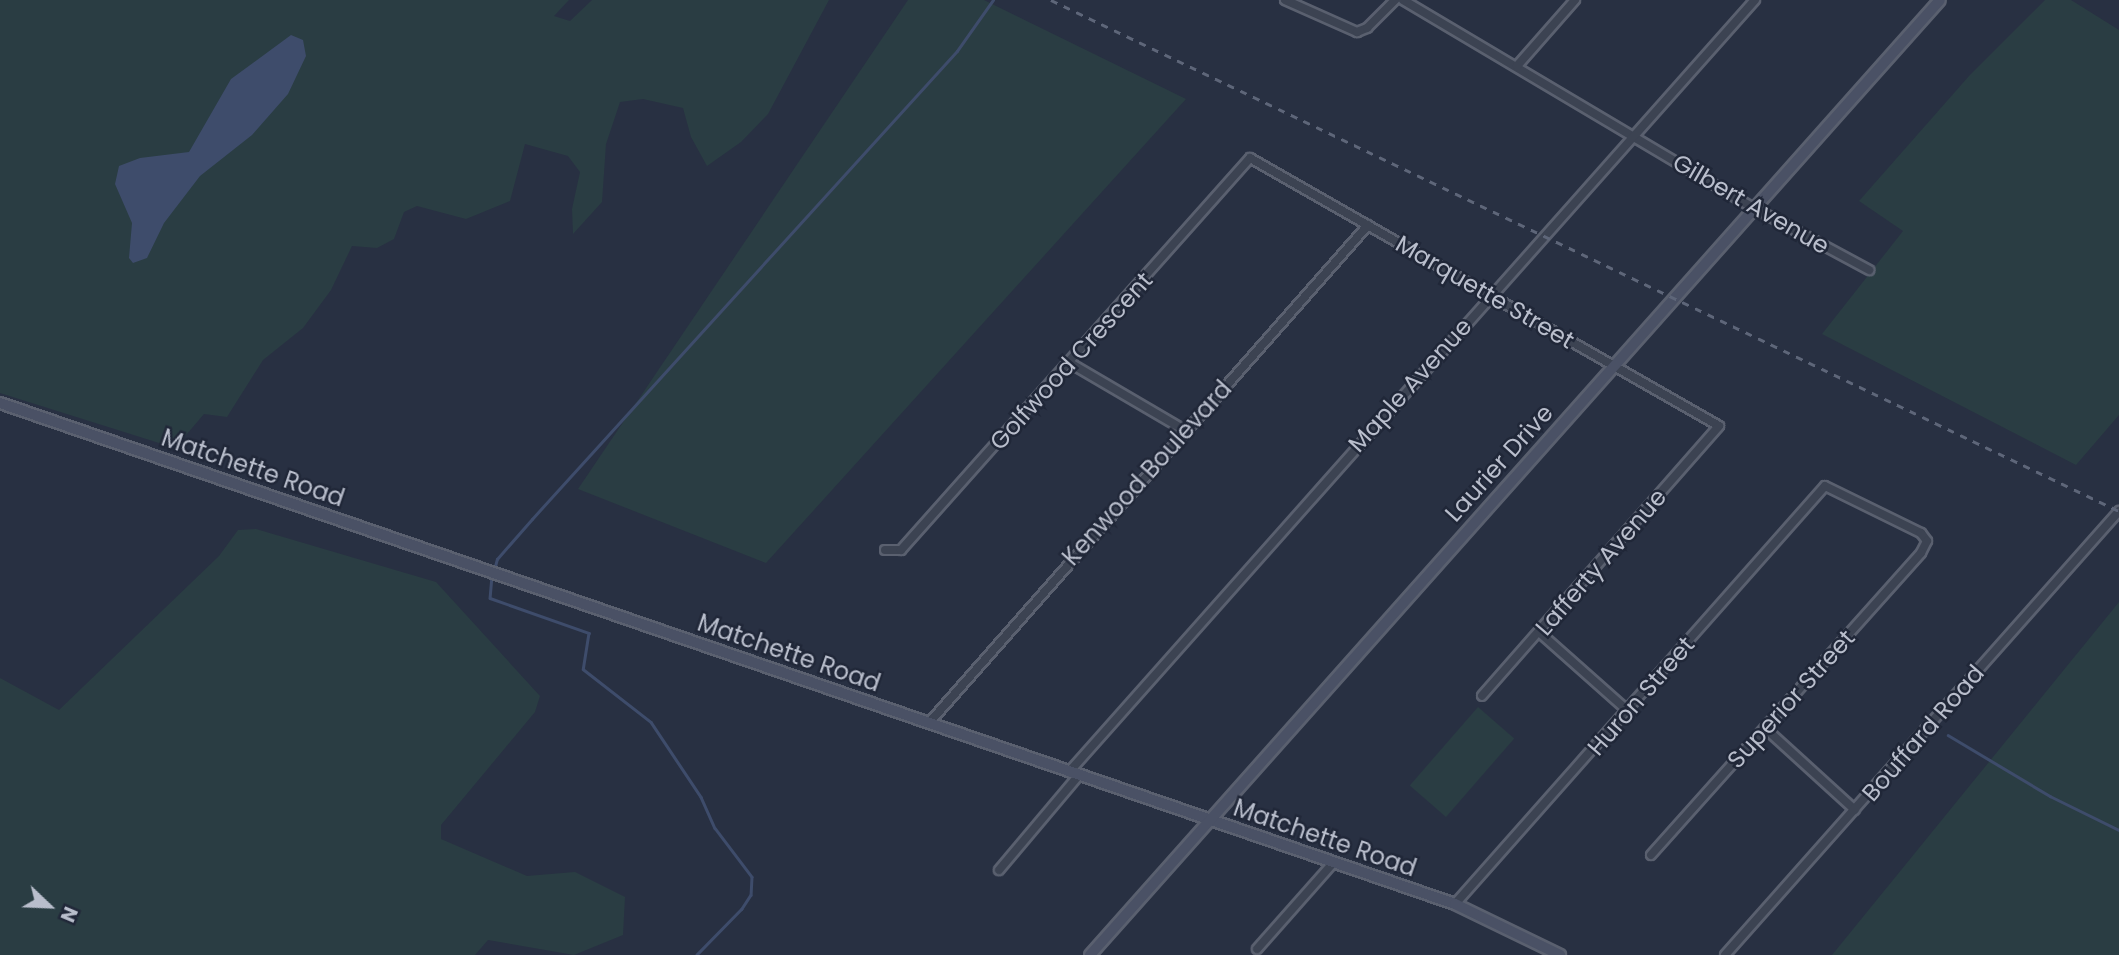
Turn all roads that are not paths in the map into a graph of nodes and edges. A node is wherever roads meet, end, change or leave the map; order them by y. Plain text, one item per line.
1 (1285, 0) edge
2 (1395, 0) edge
3 (1403, 0) edge
4 (1575, 0) edge
5 (1755, 0) edge
6 (1940, 0) edge
7 (1517, 66) junction
8 (1633, 136) junction
9 (1250, 158) joint
10 (1754, 208) junction
11 (1368, 225) junction
12 (1869, 270) dead end
13 (1490, 295) junction
14 (1070, 363) junction
15 (1613, 366) junction
16 (0, 403) edge
17 (1719, 426) joint
18 (1184, 430) junction
19 (1825, 486) joint
20 (2119, 511) edge
21 (885, 550) dead end
22 (1539, 632) junction
23 (1482, 696) dead end
24 (1628, 711) junction
25 (929, 723) junction
26 (1766, 729) junction
27 (1074, 773) junction
28 (1855, 810) junction
29 (1209, 822) junction
30 (1651, 855) dead end
31 (1332, 863) junction
32 (999, 870) dead end
33 (1455, 904) junction
34 (1257, 948) dead end
35 (1090, 955) edge
36 (1560, 955) edge
37 (1726, 955) edge

1 - 2 street
3 - 7 street, Gilbert Avenue
4 - 7 street
5 - 8 street, Maple Avenue
6 - 10 street, Laurier Drive
7 - 8 street, Gilbert Avenue
8 - 10 street, Gilbert Avenue
8 - 13 street, Maple Avenue
9 - 11 street, Marquette Street
9 - 14 street, Golfwood Crescent
10 - 12 street, Gilbert Avenue
10 - 15 street, Laurier Drive
11 - 13 street, Marquette Street
11 - 18 street, Kenwood Boulevard
13 - 15 street, Marquette Street
13 - 27 street, Maple Avenue
14 - 18 street
14 - 21 street, Golfwood Crescent
15 - 17 street, Marquette Street
15 - 29 street, Laurier Drive
16 - 25 street, Matchette Road
17 - 22 street, Lafferty Avenue
18 - 25 street, Kenwood Boulevard
19 - 24 street, Huron Street
19 - 26 street, Superior Street
20 - 28 street, Bouffard Road
22 - 23 street, Lafferty Avenue
22 - 24 street
24 - 33 street, Huron Street
25 - 27 street, Matchette Road
26 - 28 street
26 - 30 street, Superior Street
27 - 29 street, Matchette Road
27 - 32 street, Maple Avenue
28 - 37 street, Bouffard Road
29 - 31 street, Matchette Road
29 - 35 street, Laurier Drive
31 - 33 street, Matchette Road
31 - 34 street
33 - 36 street, Matchette Road

